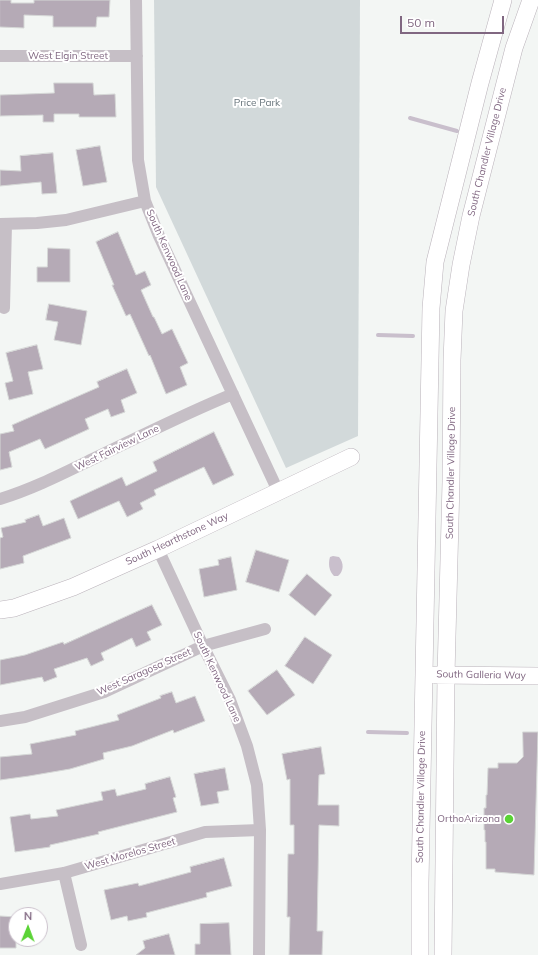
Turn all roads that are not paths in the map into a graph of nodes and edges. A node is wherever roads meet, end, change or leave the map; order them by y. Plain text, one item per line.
1 (136, 0) edge
2 (502, 0) edge
3 (530, 0) edge
4 (0, 56) edge
5 (137, 56) junction
6 (145, 201) junction
7 (3, 224) edge
8 (4, 308) dead end
9 (233, 394) junction
10 (351, 457) dead end
11 (278, 491) junction
12 (0, 499) edge
13 (158, 549) junction
14 (0, 610) edge
15 (265, 629) dead end
16 (203, 646) junction
17 (423, 674) junction
18 (446, 675) junction
19 (538, 676) edge
20 (0, 721) edge
21 (260, 830) junction
22 (64, 873) junction
23 (0, 884) edge
24 (81, 945) dead end
25 (259, 955) edge
26 (420, 955) edge
27 (443, 955) edge

1 - 5 street, South Kenwood Lane
2 - 17 street, South Chandler Village Drive
3 - 18 street, South Chandler Village Drive
4 - 5 street, West Elgin Street
5 - 6 street, South Kenwood Lane
6 - 7 street
6 - 9 street, South Kenwood Lane
7 - 8 street
9 - 11 street, South Kenwood Lane
9 - 12 street, West Fairview Lane
10 - 11 street, South Hearthstone Way
11 - 13 street, South Hearthstone Way
13 - 14 street, South Hearthstone Way
13 - 16 street, South Kenwood Lane
15 - 16 street, West Saragosa Street
16 - 20 street, West Saragosa Street
16 - 21 street, South Kenwood Lane
17 - 18 street, South Galleria Way
17 - 26 street, South Chandler Village Drive
18 - 19 street, South Galleria Way
18 - 27 street, South Chandler Village Drive
21 - 22 street, West Morelos Street
21 - 25 street, South Kenwood Lane
22 - 23 street, West Morelos Street
22 - 24 street

